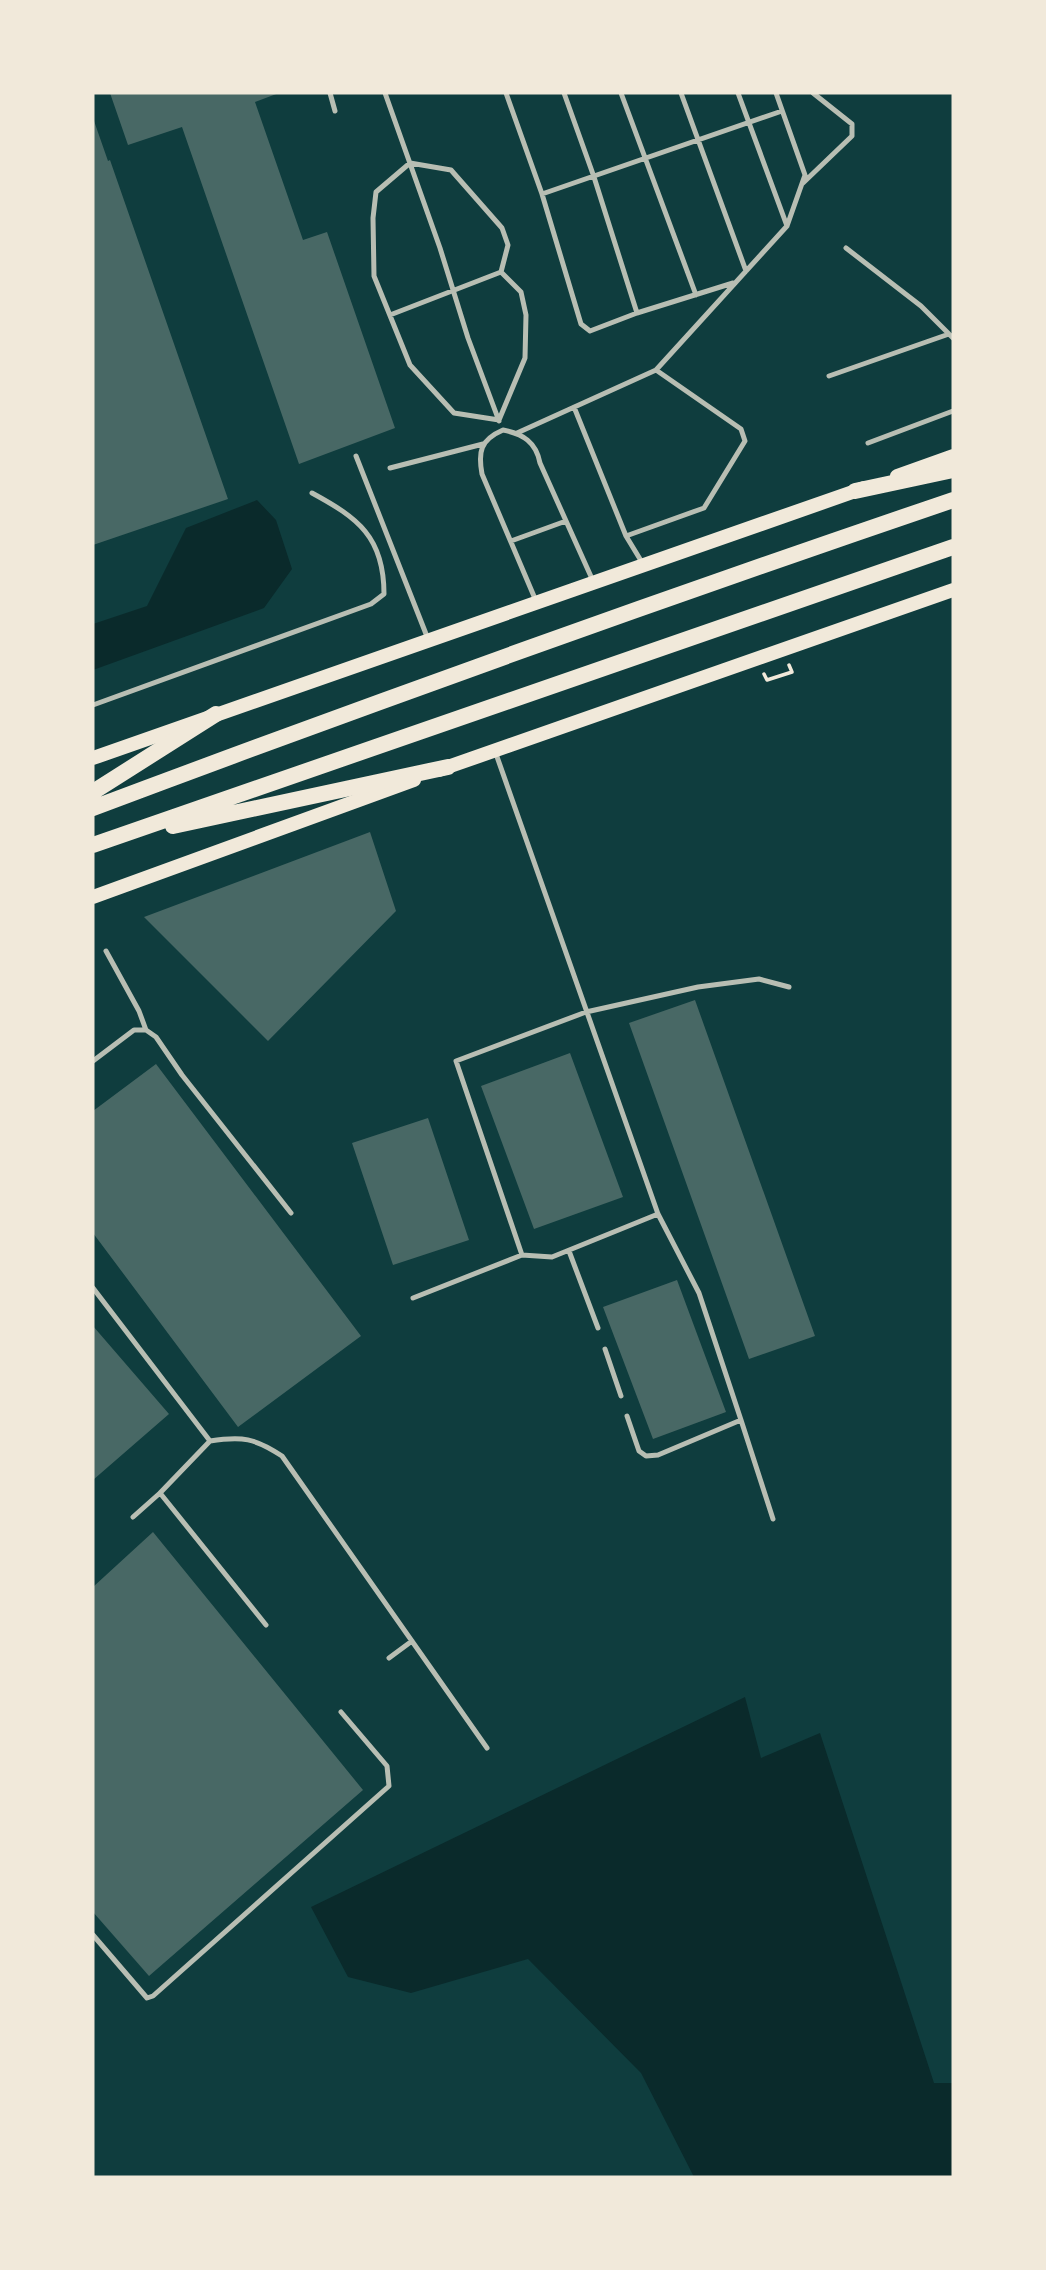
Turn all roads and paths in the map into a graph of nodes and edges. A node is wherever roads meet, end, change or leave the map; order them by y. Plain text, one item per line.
1 (330, 93) edge
2 (385, 93) edge
3 (506, 93) edge
4 (564, 93) edge
5 (621, 93) edge
6 (681, 93) edge
7 (738, 93) edge
8 (776, 93) edge
9 (813, 93) edge
10 (782, 110) junction
11 (335, 111) dead end
12 (750, 124) junction
13 (699, 141) junction
14 (644, 158) junction
15 (410, 163) junction
16 (594, 177) junction
17 (802, 185) junction
18 (542, 194) junction
19 (787, 226) junction
20 (846, 248) dead end
21 (746, 271) junction
22 (501, 272) junction
23 (735, 282) junction
24 (453, 291) junction
25 (695, 295) junction
26 (637, 313) junction
27 (390, 315) junction
28 (951, 336) edge
29 (656, 370) junction
30 (829, 376) dead end
31 (574, 407) junction
32 (953, 411) edge
33 (499, 421) junction
34 (503, 430) junction
35 (517, 433) junction
36 (868, 443) dead end
37 (483, 444) junction
38 (356, 456) dead end
39 (953, 456) edge
40 (390, 468) dead end
41 (953, 470) edge
42 (855, 491) junction
43 (312, 492) dead end
44 (953, 500) edge
45 (566, 521) junction
46 (626, 536) junction
47 (511, 541) junction
48 (953, 547) edge
49 (643, 564) junction
50 (593, 581) junction
51 (953, 590) edge
52 (536, 601) junction
53 (428, 639) junction
54 (93, 705) edge
55 (216, 714) junction
56 (495, 751) junction
57 (93, 758) edge
58 (448, 767) junction
59 (93, 792) edge
60 (93, 808) edge
61 (98, 843) edge
62 (93, 897) edge
63 (106, 951) dead end
64 (789, 987) dead end
65 (586, 1012) junction
66 (146, 1030) junction
67 (93, 1061) edge
68 (291, 1213) dead end
69 (658, 1214) junction
70 (569, 1251) junction
71 (522, 1255) junction
72 (93, 1288) edge
73 (413, 1298) dead end
74 (598, 1328) dead end
75 (606, 1349) dead end
76 (621, 1396) dead end
77 (627, 1416) dead end
78 (741, 1420) junction
79 (210, 1441) junction
80 (160, 1493) junction
81 (133, 1517) dead end
82 (773, 1519) dead end
83 (266, 1625) dead end
84 (412, 1641) junction
85 (389, 1658) dead end
86 (341, 1712) dead end
87 (487, 1748) dead end
88 (93, 1935) edge

1 - 11 lane
2 - 15 lane
3 - 18 lane
4 - 16 lane
5 - 14 lane
6 - 13 lane
7 - 12 lane
8 - 10 lane
9 - 17 lane
10 - 12 lane
10 - 17 lane
12 - 13 lane
12 - 19 lane
13 - 14 lane
13 - 21 lane
14 - 16 lane
14 - 25 lane
15 - 22 lane
15 - 24 lane
15 - 27 lane
16 - 18 lane
16 - 26 lane
17 - 19 lane
18 - 26 lane
19 - 21 lane
20 - 28 lane
21 - 23 lane
22 - 24 lane
22 - 33 lane
23 - 25 lane
23 - 29 lane
24 - 27 lane
24 - 33 lane
25 - 26 lane
27 - 33 lane
28 - 30 lane
29 - 31 lane
29 - 46 lane
31 - 35 lane
31 - 46 lane
32 - 36 lane
33 - 34 lane
34 - 35 lane
34 - 37 lane
35 - 45 lane
37 - 40 lane
37 - 47 lane
38 - 53 lane
39 - 42 main road
41 - 42 highway
42 - 49 main road
43 - 54 lane
44 - 60 highway
45 - 47 lane
45 - 50 lane
46 - 49 lane
47 - 52 lane
48 - 61 highway
49 - 50 main road
50 - 52 main road
51 - 56 main road
52 - 53 main road
53 - 55 main road
55 - 57 main road
55 - 59 highway
56 - 58 main road
56 - 65 lane
58 - 61 highway
58 - 62 main road
63 - 66 lane
64 - 65 lane
65 - 69 lane
65 - 71 lane
66 - 67 lane
66 - 68 lane
69 - 70 lane
69 - 78 lane
70 - 71 lane
70 - 74 lane
71 - 73 lane
72 - 79 lane
75 - 76 lane
77 - 78 lane
78 - 82 lane
79 - 80 lane
79 - 84 lane
80 - 81 lane
80 - 83 lane
84 - 85 lane
84 - 87 lane
86 - 88 lane

